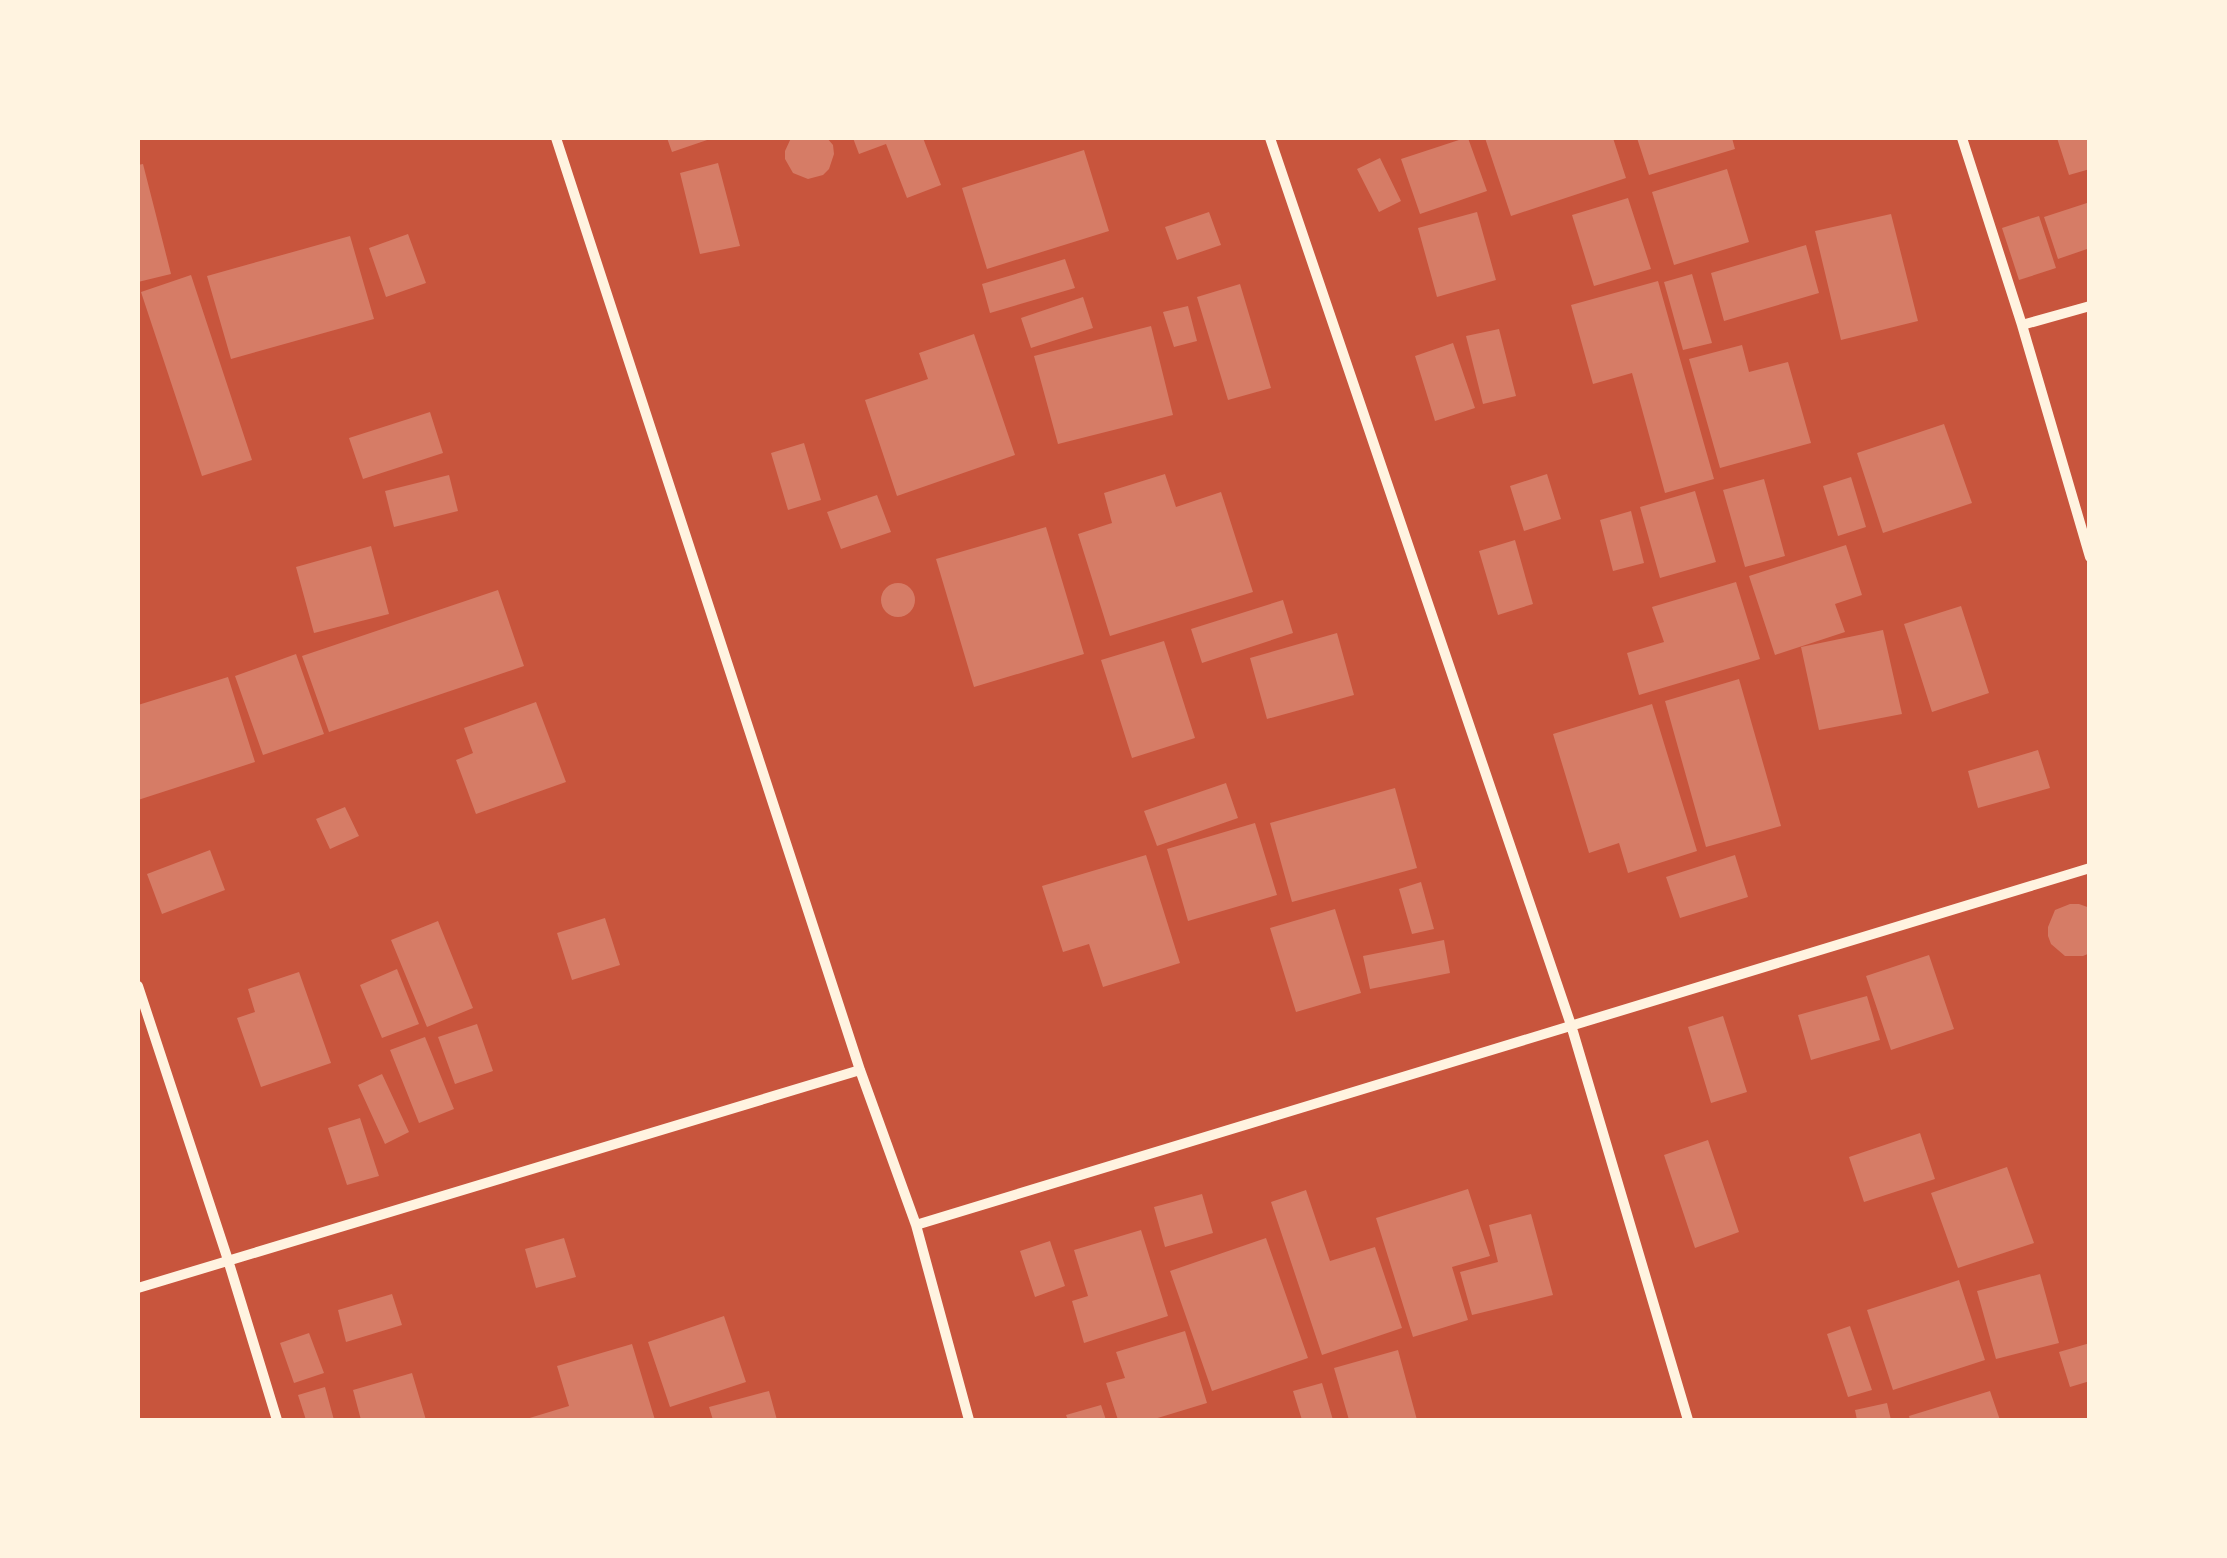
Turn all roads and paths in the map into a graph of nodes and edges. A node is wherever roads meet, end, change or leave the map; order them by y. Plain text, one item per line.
1 (556, 138) edge
2 (1270, 138) edge
3 (1962, 138) edge
4 (2090, 306) edge
5 (2022, 325) junction
6 (2090, 557) edge
7 (2090, 868) edge
8 (138, 986) edge
9 (1571, 1025) junction
10 (860, 1070) junction
11 (916, 1225) junction
12 (228, 1260) junction
13 (138, 1288) edge
14 (276, 1420) edge
15 (969, 1420) edge
16 (1688, 1420) edge

1 - 10 street
2 - 9 street
3 - 5 street
4 - 5 street
5 - 6 street
7 - 9 street
8 - 12 street
9 - 11 street
9 - 16 street
10 - 11 street
10 - 12 street
11 - 15 street
12 - 13 street
12 - 14 street

